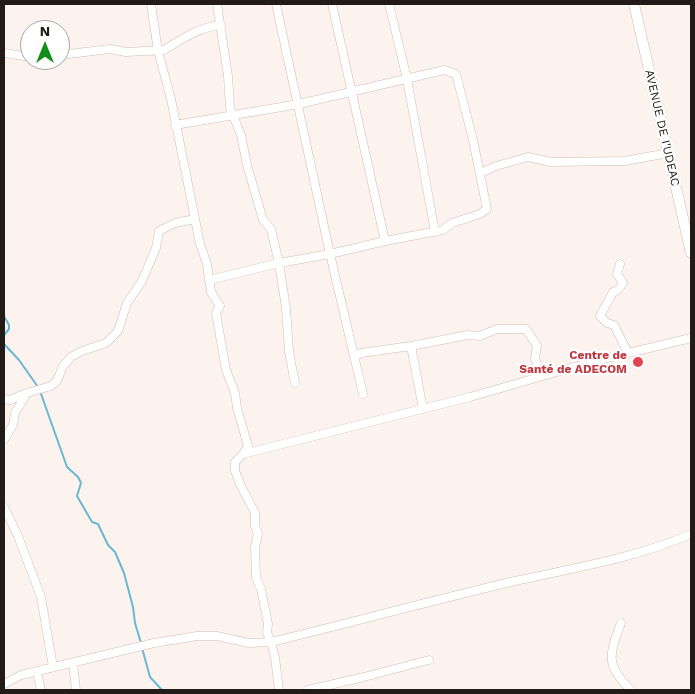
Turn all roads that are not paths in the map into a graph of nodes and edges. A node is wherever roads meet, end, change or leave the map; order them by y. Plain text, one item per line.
1 (151, 4) edge
2 (217, 4) edge
3 (276, 4) edge
4 (332, 4) edge
5 (390, 4) edge
6 (634, 4) edge
7 (221, 25) junction
8 (158, 51) junction
9 (4, 53) edge
10 (70, 54) edge
11 (20, 55) edge
12 (407, 79) junction
13 (352, 91) junction
14 (299, 104) junction
15 (234, 116) junction
16 (175, 125) junction
17 (668, 153) junction
18 (480, 173) junction
19 (194, 219) junction
20 (434, 232) junction
21 (385, 241) junction
22 (691, 253) edge
23 (330, 254) junction
24 (279, 263) junction
25 (620, 264) dead end
26 (209, 280) junction
27 (691, 338) edge
28 (411, 346) junction
29 (628, 353) junction
30 (354, 357) junction
31 (538, 377) junction
32 (295, 384) dead end
33 (28, 393) junction
34 (363, 394) dead end
35 (4, 399) edge
36 (423, 409) junction
37 (4, 440) edge
38 (243, 454) junction
39 (4, 507) edge
40 (691, 534) edge
41 (621, 623) dead end
42 (271, 642) junction
43 (429, 660) dead end
44 (73, 663) junction
45 (53, 667) junction
46 (37, 672) junction
47 (4, 684) edge
48 (42, 690) edge
49 (76, 690) edge
50 (279, 690) edge
51 (308, 690) edge
52 (631, 690) edge

1 - 8 street
2 - 7 street
3 - 14 street
4 - 13 street
5 - 12 street
6 - 17 main road, AVENUE DE I'UDEAC
7 - 8 street
7 - 15 street
8 - 10 street
8 - 16 street
9 - 11 street
12 - 13 street
12 - 18 street
12 - 20 street
13 - 14 street
13 - 21 street
14 - 15 street
14 - 23 street
15 - 16 street
15 - 24 street
16 - 19 street
17 - 18 street
17 - 22 main road, AVENUE DE I'UDEAC
18 - 20 street
19 - 26 street
19 - 33 street
20 - 21 street
21 - 23 street
23 - 24 street
23 - 30 street
24 - 26 street
24 - 32 street
25 - 29 street
26 - 38 street
27 - 29 street
28 - 30 street
28 - 31 street
28 - 36 street
29 - 31 street
30 - 34 street
31 - 36 street
33 - 35 street
33 - 37 street
36 - 38 street
38 - 42 street
39 - 45 street
40 - 42 street
41 - 52 street
42 - 44 street
42 - 50 street
43 - 51 street
44 - 45 street
44 - 49 street
45 - 46 street
46 - 47 street
46 - 48 street

